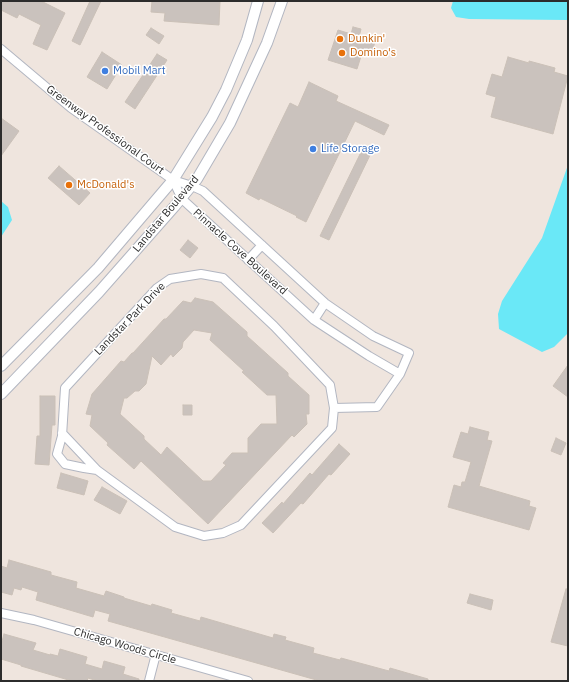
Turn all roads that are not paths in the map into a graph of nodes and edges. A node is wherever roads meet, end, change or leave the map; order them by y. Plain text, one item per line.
1 (258, 1) edge
2 (282, 1) edge
3 (1, 49) edge
4 (174, 180) junction
5 (192, 186) junction
6 (182, 199) junction
7 (262, 245) junction
8 (248, 260) junction
9 (325, 304) junction
10 (314, 320) junction
11 (1, 366) edge
12 (400, 374) junction
13 (1, 394) edge
14 (334, 408) junction
15 (62, 433) junction
16 (97, 470) junction
17 (1, 613) edge
18 (156, 654) junction
19 (149, 681) edge
20 (248, 681) edge

1 - 4 street, Landstar Boulevard
2 - 5 street, Landstar Boulevard
3 - 4 street, Greenway Professional Court
4 - 5 street, Pinnacle Cove Boulevard
4 - 6 street, Pinnacle Cove Boulevard
4 - 11 street, Landstar Boulevard
5 - 6 street, Landstar Boulevard
5 - 7 street, Pinnacle Cove Boulevard
6 - 8 street, Pinnacle Cove Boulevard
6 - 13 street, Landstar Boulevard
7 - 8 street
7 - 9 street, Pinnacle Cove Boulevard
8 - 10 street, Pinnacle Cove Boulevard
9 - 10 street
9 - 12 street, Pinnacle Cove Boulevard
10 - 12 street, Pinnacle Cove Boulevard
12 - 14 street
14 - 15 street, Landstar Park Drive
14 - 16 street, Landstar Park Drive
15 - 16 street, Landstar Park Drive
15 - 16 street, Landstar Park Drive
17 - 18 street, Chicago Woods Circle
18 - 19 street
18 - 20 street, Chicago Woods Circle

